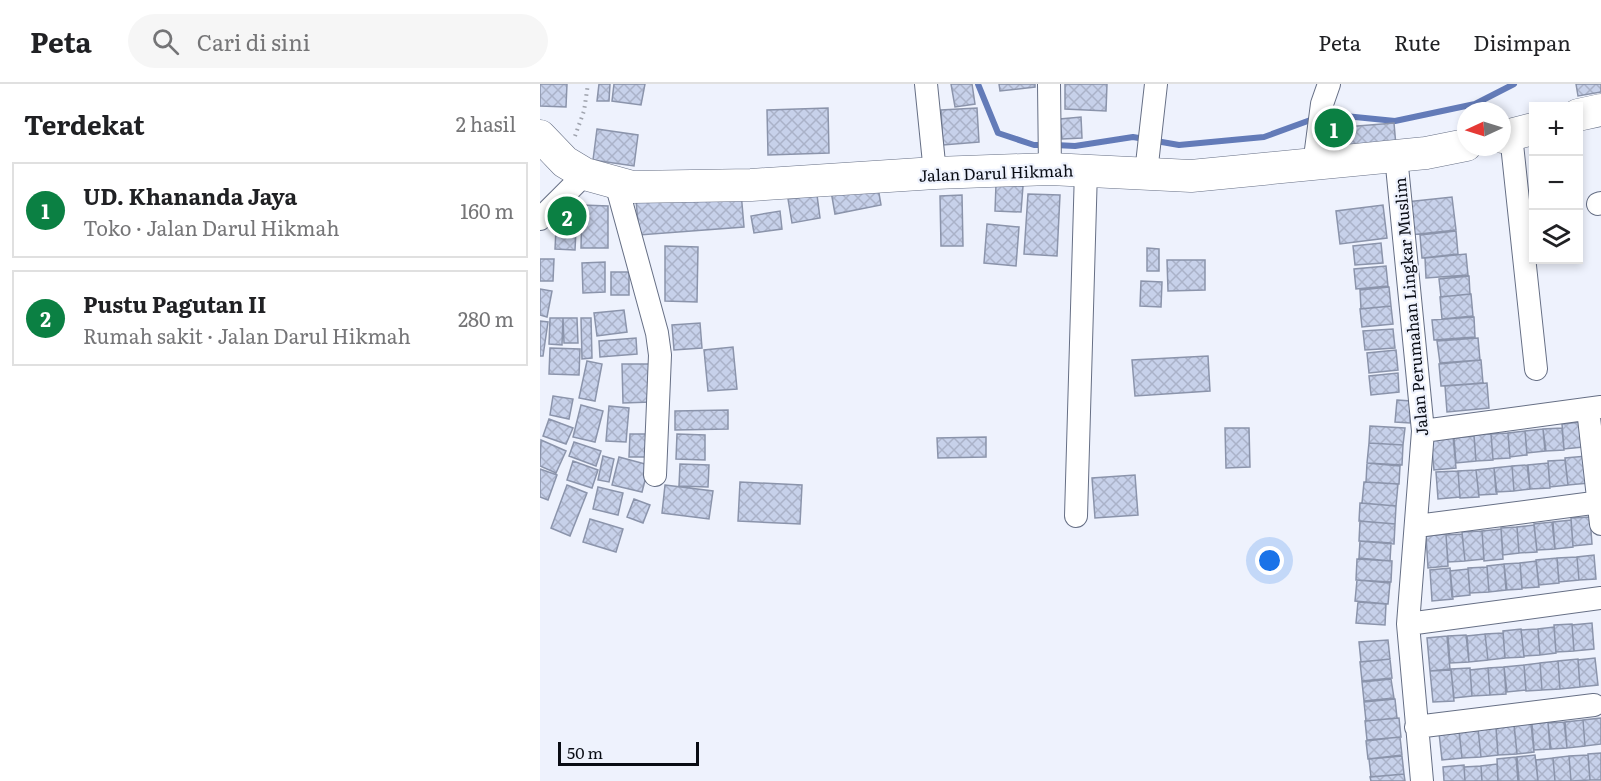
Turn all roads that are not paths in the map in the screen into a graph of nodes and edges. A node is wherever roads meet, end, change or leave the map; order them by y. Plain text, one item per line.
1 (926, 84) edge
2 (1048, 84) edge
3 (1156, 84) edge
4 (1329, 84) edge
5 (1601, 110) edge
6 (1583, 114) edge
7 (1515, 134) edge
8 (540, 136) edge
9 (1457, 146) edge
10 (1050, 152) junction
11 (1148, 154) junction
12 (1396, 156) junction
13 (1314, 165) junction
14 (575, 168) junction
15 (1086, 170) junction
16 (935, 173) junction
17 (616, 183) junction
18 (540, 219) edge
19 (1536, 369) dead end
20 (1594, 408) edge
21 (1423, 431) junction
22 (655, 475) dead end
23 (1600, 510) edge
24 (1076, 516) dead end
25 (1417, 526) junction
26 (1601, 598) edge
27 (1408, 624) junction
28 (1594, 705) dead end
29 (1416, 727) junction
30 (1422, 781) edge

1 - 16 street
2 - 10 street
3 - 11 street
4 - 13 street
5 - 6 street
7 - 19 street
8 - 14 street, Jalan Darul Hikmah
9 - 12 street, Jalan Darul Hikmah
10 - 15 street, Jalan Darul Hikmah
10 - 16 street, Jalan Darul Hikmah
11 - 13 street, Jalan Darul Hikmah
11 - 15 street, Jalan Darul Hikmah
12 - 13 street, Jalan Darul Hikmah
12 - 21 street, Jalan Perumahan Lingkar Muslim
14 - 17 street, Jalan Darul Hikmah
14 - 18 street
15 - 24 street
16 - 17 street, Jalan Darul Hikmah
17 - 22 street
20 - 21 street
20 - 23 street
21 - 25 street, Jalan Perumahan Lingkar Muslim
23 - 25 street
25 - 27 street, Jalan Perumahan Lingkar Muslim
26 - 27 street
27 - 29 street, Jalan Perumahan Lingkar Muslim
28 - 29 street
29 - 30 street, Jalan Perumahan Lingkar Muslim

